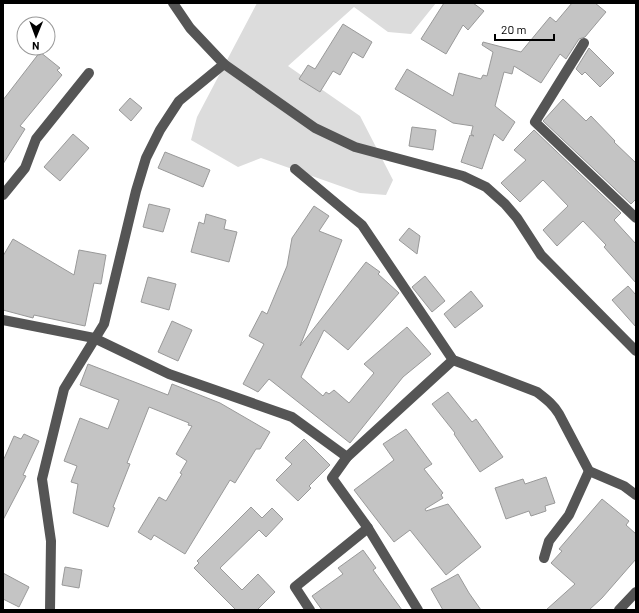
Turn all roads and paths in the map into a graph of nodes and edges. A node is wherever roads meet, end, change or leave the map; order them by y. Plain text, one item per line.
1 (173, 3) edge
2 (584, 43) dead end
3 (224, 64) junction
4 (89, 73) dead end
5 (295, 169) dead end
6 (3, 195) edge
7 (636, 218) edge
8 (3, 320) edge
9 (94, 338) junction
10 (636, 351) edge
11 (453, 360) junction
12 (347, 457) junction
13 (589, 471) junction
14 (636, 495) edge
15 (368, 528) junction
16 (544, 558) dead end
17 (636, 592) edge
18 (50, 610) edge
19 (310, 610) edge
20 (418, 610) edge
21 (619, 610) edge

1 - 3 street
2 - 7 street
3 - 9 street
3 - 10 street
4 - 6 street
5 - 11 street
8 - 9 street
9 - 12 street
9 - 18 street
11 - 12 street
11 - 13 street
12 - 15 street
13 - 14 street
13 - 16 street
15 - 19 street
15 - 20 street
17 - 21 street

